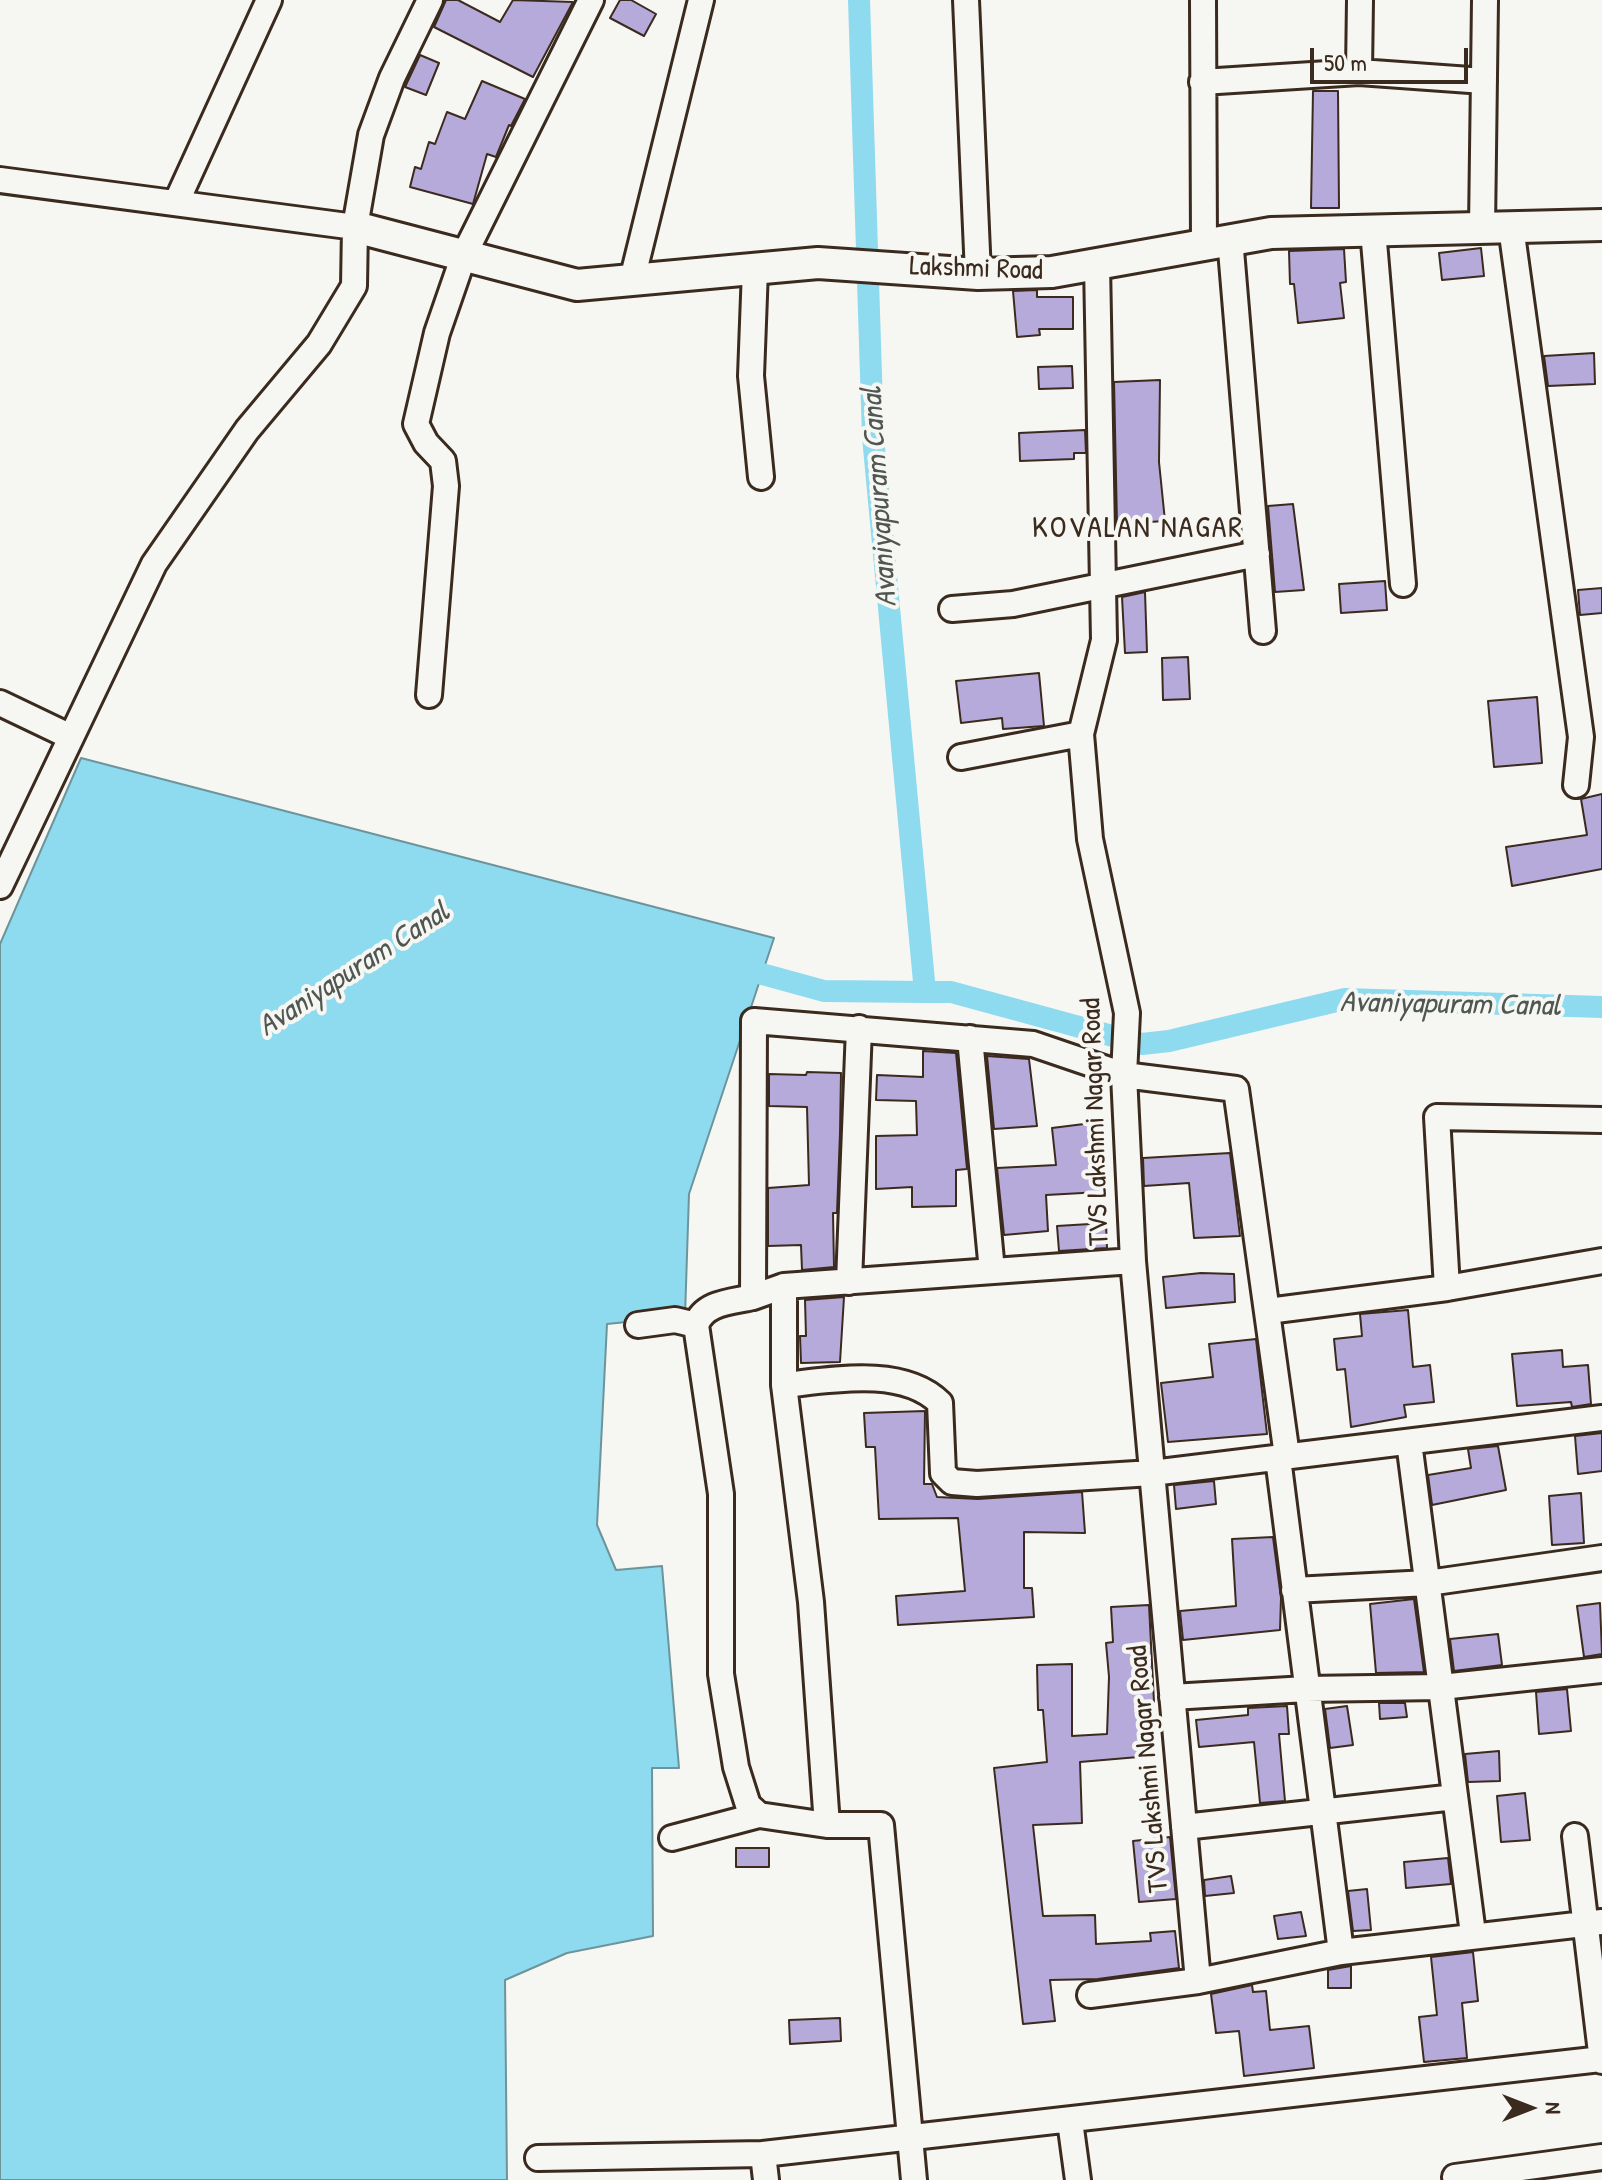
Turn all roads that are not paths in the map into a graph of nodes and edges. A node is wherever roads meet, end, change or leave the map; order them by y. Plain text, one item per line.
1 (269, 0) edge
2 (430, 0) edge
3 (591, 0) edge
4 (701, 0) edge
5 (966, 0) edge
6 (1203, 0) edge
7 (1360, 0) edge
8 (1485, 0) edge
9 (1359, 72) junction
10 (1484, 81) junction
11 (1202, 82) junction
12 (4, 189) edge
13 (176, 203) junction
14 (1602, 225) edge
15 (355, 227) junction
16 (1497, 227) junction
17 (1373, 230) junction
18 (1217, 241) junction
19 (464, 255) junction
20 (1097, 264) junction
21 (755, 269) junction
22 (978, 274) junction
23 (632, 280) junction
24 (761, 477) dead end
25 (1257, 554) junction
26 (1103, 583) junction
27 (1403, 584) dead end
28 (952, 609) dead end
29 (1263, 631) dead end
30 (429, 695) dead end
31 (0, 703) edge
32 (1081, 734) junction
33 (71, 737) junction
34 (961, 757) dead end
35 (1576, 785) dead end
36 (0, 886) edge
37 (859, 1028) junction
38 (970, 1038) junction
39 (1124, 1075) junction
40 (1602, 1120) edge
41 (1133, 1261) junction
42 (1602, 1261) edge
43 (992, 1271) junction
44 (849, 1282) junction
45 (784, 1286) junction
46 (1447, 1288) junction
47 (753, 1297) junction
48 (1268, 1311) junction
49 (638, 1325) dead end
50 (696, 1325) junction
51 (784, 1385) junction
52 (1602, 1418) edge
53 (1409, 1442) junction
54 (1283, 1457) junction
55 (1152, 1473) junction
56 (1602, 1558) edge
57 (1428, 1583) junction
58 (1294, 1590) junction
59 (1602, 1670) edge
60 (1441, 1687) junction
61 (1306, 1689) junction
62 (1172, 1697) junction
63 (1455, 1797) junction
64 (1322, 1810) junction
65 (759, 1815) junction
66 (827, 1825) junction
67 (1184, 1827) junction
68 (1575, 1836) dead end
69 (672, 1838) dead end
70 (1594, 1922) edge
71 (1473, 1934) junction
72 (1341, 1952) junction
73 (1198, 1981) junction
74 (1090, 1995) dead end
75 (1602, 2060) edge
76 (1070, 2121) junction
77 (911, 2139) junction
78 (763, 2154) junction
79 (1602, 2157) edge
80 (538, 2158) dead end
81 (1455, 2177) dead end
82 (766, 2180) edge
83 (914, 2180) edge
84 (1078, 2180) edge

1 - 13 street
2 - 15 street
3 - 19 street
4 - 23 street
5 - 22 street
6 - 11 street
7 - 9 street
8 - 10 street
9 - 10 street
9 - 11 street
10 - 16 street
11 - 18 street
12 - 13 street
13 - 15 street
14 - 16 street, Lakshmi Road
15 - 19 street, Lakshmi Road
15 - 33 street
16 - 17 street, Lakshmi Road
16 - 35 street
17 - 18 street, Lakshmi Road
17 - 27 street
18 - 20 street, Lakshmi Road
18 - 25 street
19 - 23 street, Lakshmi Road
19 - 30 street
20 - 22 street, Lakshmi Road
20 - 26 street, TVS Lakshmi Nagar Road
21 - 22 street, Lakshmi Road
21 - 23 street, Lakshmi Road
21 - 24 street
25 - 26 street
25 - 29 street
26 - 28 street
26 - 32 street, TVS Lakshmi Nagar Road
31 - 33 street
32 - 34 street
32 - 39 street, TVS Lakshmi Nagar Road
33 - 36 street
37 - 38 street
37 - 44 street
37 - 47 street
38 - 39 street
38 - 43 street
39 - 41 street, TVS Lakshmi Nagar Road
39 - 48 street
40 - 46 street
41 - 43 street
41 - 55 street, TVS Lakshmi Nagar Road
42 - 46 street
43 - 44 street
44 - 45 street
45 - 47 street
45 - 51 street
46 - 48 street
47 - 50 street
48 - 54 street
49 - 50 street
50 - 65 street
51 - 55 street
51 - 66 street
52 - 53 street
53 - 54 street
53 - 57 street
54 - 55 street
54 - 58 street
55 - 62 street, TVS Lakshmi Nagar Road
56 - 57 street
57 - 58 street
57 - 60 street
58 - 61 street
59 - 60 street
60 - 61 street
60 - 63 street
61 - 62 street
61 - 64 street
62 - 67 street, TVS Lakshmi Nagar Road
63 - 64 street
63 - 71 street
64 - 67 street
64 - 72 street
65 - 66 street
65 - 69 street
66 - 77 street
67 - 73 street, TVS Lakshmi Nagar Road
68 - 70 street
70 - 71 street
70 - 75 street
71 - 72 street
72 - 73 street
73 - 74 street
75 - 76 street
76 - 77 street
76 - 84 street
77 - 78 street
77 - 83 street
78 - 80 street
78 - 82 street
79 - 81 street

